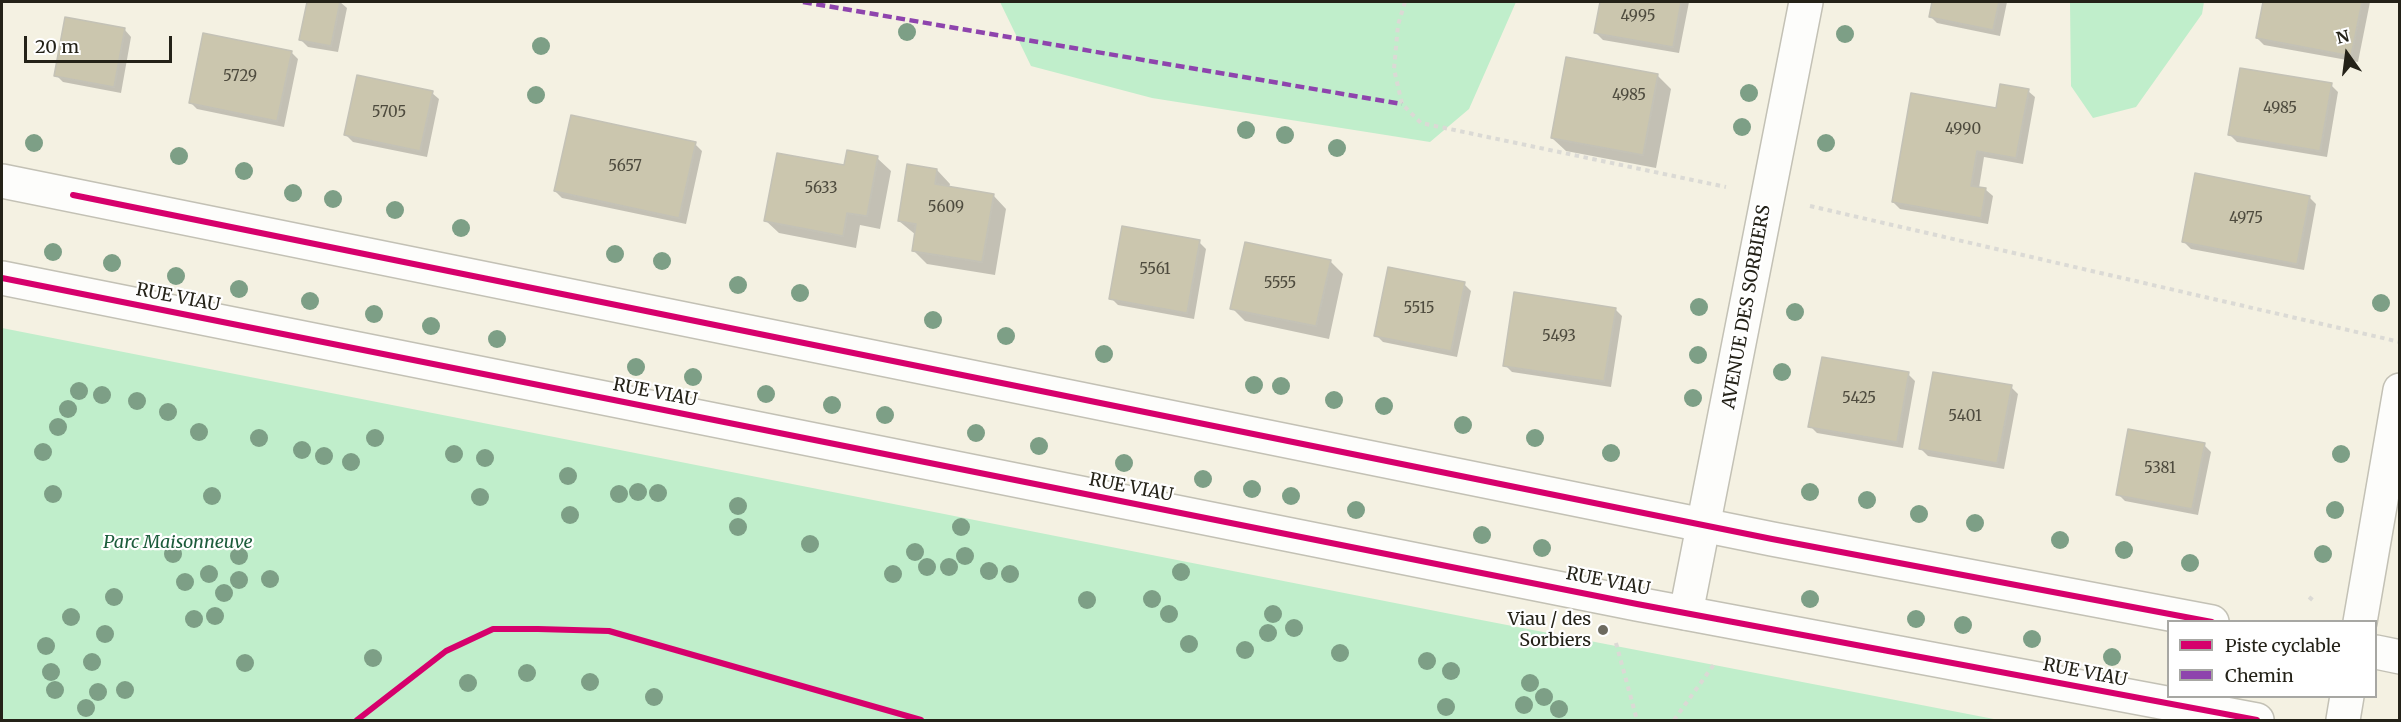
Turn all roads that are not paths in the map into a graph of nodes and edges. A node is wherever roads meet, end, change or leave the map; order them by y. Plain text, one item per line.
1 (1806, 2) edge
2 (2, 181) edge
3 (2, 278) edge
4 (2400, 390) edge
5 (1705, 524) junction
6 (1686, 613) junction
7 (2207, 620) edge
8 (2360, 620) edge
9 (2377, 652) edge
10 (2400, 657) edge
11 (2347, 698) edge
12 (2257, 720) edge
13 (2343, 720) edge

1 - 5 main road, AVENUE DES SORBIERS
2 - 5 main road
3 - 6 main road, RUE VIAU
4 - 8 main road
5 - 6 main road, AVENUE DES SORBIERS
5 - 7 main road
6 - 12 main road, RUE VIAU
9 - 10 main road
11 - 13 main road

